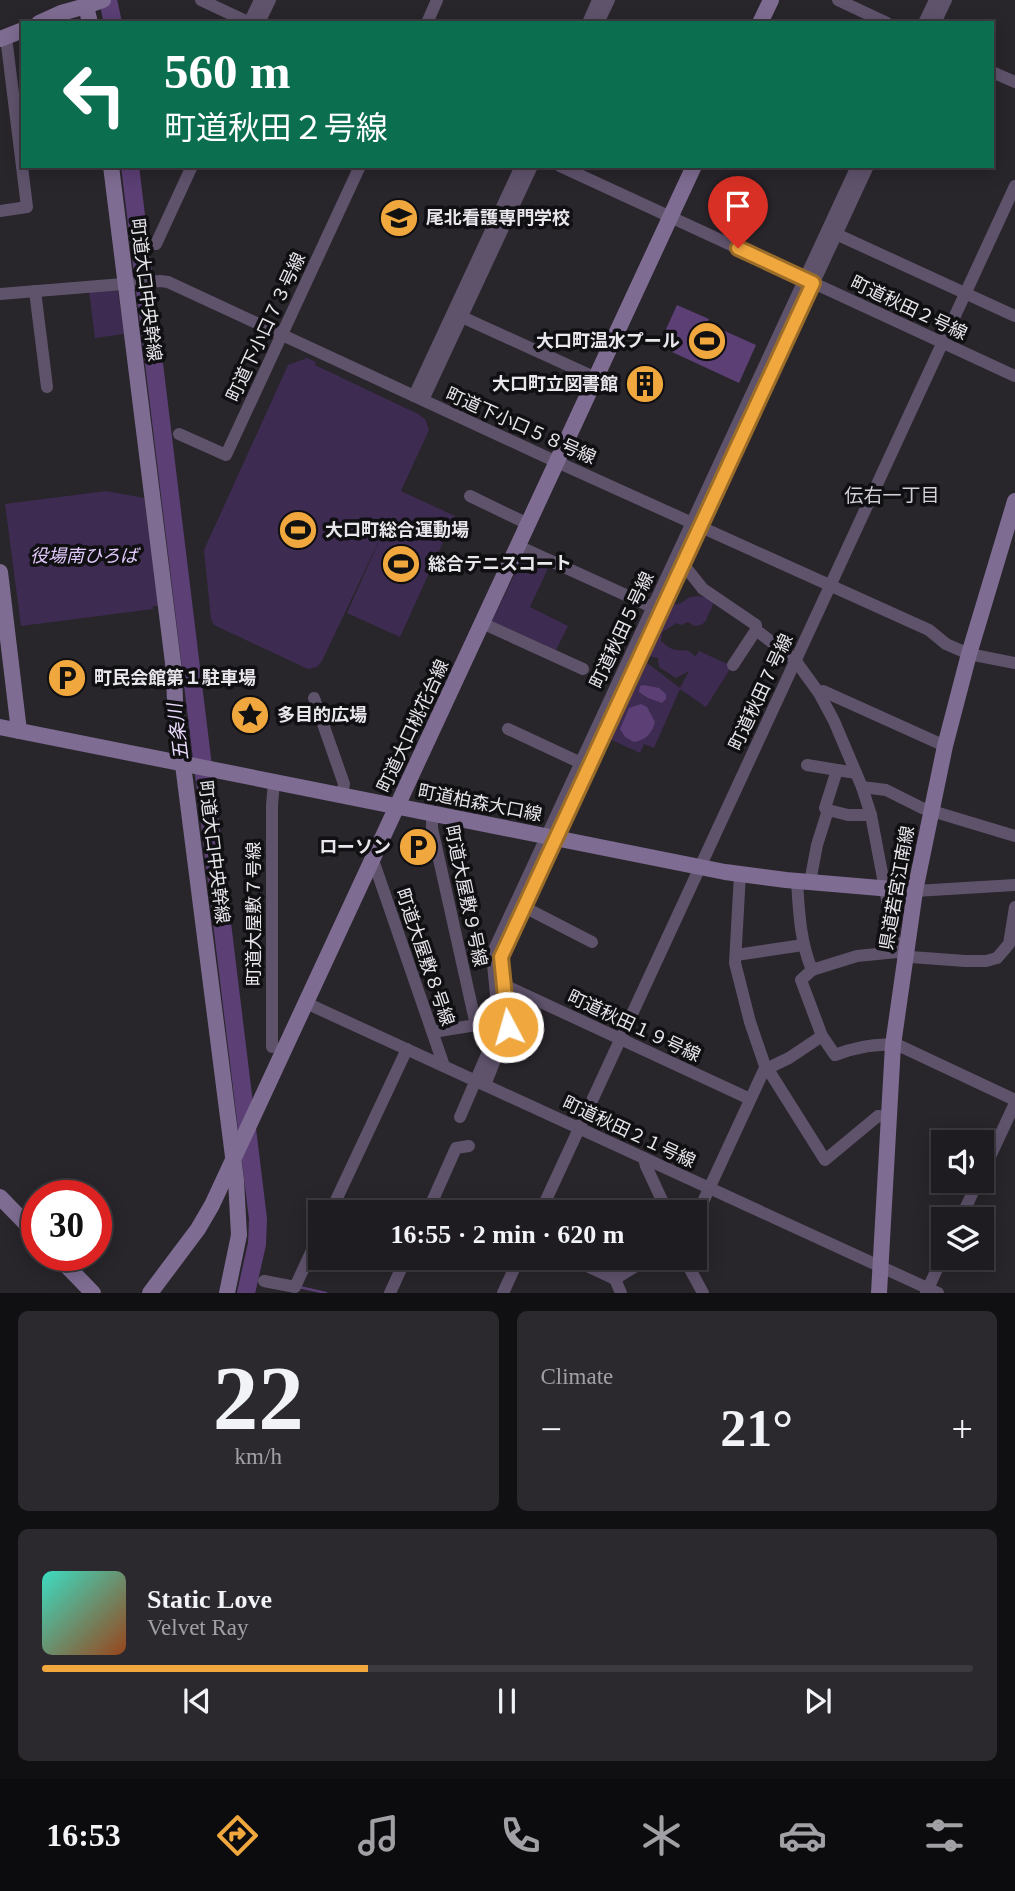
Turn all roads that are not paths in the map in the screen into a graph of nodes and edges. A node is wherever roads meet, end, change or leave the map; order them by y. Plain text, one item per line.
1 (201, 0) edge
2 (260, 0) edge
3 (270, 0) edge
4 (437, 0) edge
5 (598, 0) edge
6 (609, 0) edge
7 (771, 0) edge
8 (838, 0) edge
9 (935, 0) edge
10 (946, 0) edge
11 (94, 3) edge
12 (58, 7) edge
13 (41, 21) edge
14 (90, 21) edge
15 (245, 21) edge
16 (250, 21) edge
17 (260, 21) edge
18 (428, 21) edge
19 (588, 21) edge
20 (599, 21) edge
21 (761, 21) edge
22 (883, 21) edge
23 (925, 21) edge
24 (936, 21) edge
25 (21, 31) edge
26 (3, 38) edge
27 (994, 73) edge
28 (1015, 82) edge
29 (21, 165) edge
30 (21, 168) edge
31 (111, 168) edge
32 (182, 168) edge
33 (191, 168) edge
34 (359, 168) edge
35 (519, 168) edge
36 (531, 168) edge
37 (564, 168) edge
38 (693, 168) edge
39 (857, 168) edge
40 (867, 168) edge
41 (1015, 186) edge
42 (0, 211) edge
43 (670, 217) junction
44 (154, 229) dead end
45 (836, 234) junction
46 (156, 244) dead end
47 (809, 281) junction
48 (129, 284) junction
49 (35, 291) junction
50 (965, 293) junction
51 (0, 295) edge
52 (1015, 316) edge
53 (462, 317) junction
54 (282, 334) junction
55 (942, 343) junction
56 (1015, 376) edge
57 (596, 378) junction
58 (47, 387) dead end
59 (419, 398) junction
60 (179, 433) dead end
61 (557, 461) junction
62 (470, 496) dead end
63 (1015, 501) edge
64 (528, 524) junction
65 (696, 524) junction
66 (518, 546) junction
67 (683, 564) junction
68 (0, 572) edge
69 (830, 585) junction
70 (652, 607) junction
71 (482, 623) junction
72 (756, 630) junction
73 (969, 654) junction
74 (795, 660) junction
75 (1015, 663) edge
76 (733, 665) dead end
77 (583, 669) dead end
78 (819, 693) junction
79 (314, 698) dead end
80 (0, 727) edge
81 (508, 729) dead end
82 (19, 731) junction
83 (945, 746) junction
84 (581, 763) junction
85 (189, 764) junction
86 (807, 765) dead end
87 (837, 770) junction
88 (856, 773) junction
89 (274, 782) junction
90 (862, 787) junction
91 (342, 795) junction
92 (397, 807) junction
93 (828, 810) junction
94 (930, 811) junction
95 (432, 813) junction
96 (871, 815) junction
97 (1015, 836) edge
98 (552, 837) junction
99 (373, 860) junction
100 (699, 867) junction
101 (740, 874) junction
102 (804, 881) junction
103 (1015, 885) edge
104 (886, 889) junction
105 (915, 891) junction
106 (524, 907) junction
107 (1015, 907) edge
108 (1012, 934) edge
109 (592, 942) dead end
110 (803, 945) junction
111 (901, 954) junction
112 (736, 955) junction
113 (812, 970) junction
114 (504, 985) junction
115 (306, 1003) junction
116 (433, 1032) junction
117 (822, 1036) junction
118 (619, 1042) junction
119 (893, 1045) junction
120 (272, 1047) dead end
121 (407, 1049) junction
122 (444, 1066) junction
123 (766, 1068) junction
124 (481, 1083) junction
125 (1015, 1101) edge
126 (749, 1102) junction
127 (460, 1117) dead end
128 (889, 1117) junction
129 (580, 1129) junction
130 (469, 1146) dead end
131 (994, 1147) edge
132 (236, 1153) junction
133 (644, 1158) junction
134 (709, 1188) junction
135 (0, 1197) edge
136 (336, 1200) edge
137 (433, 1200) edge
138 (546, 1200) edge
139 (662, 1200) edge
140 (704, 1200) edge
141 (21, 1219) edge
142 (308, 1259) edge
143 (881, 1266) junction
144 (401, 1270) edge
145 (515, 1270) edge
146 (595, 1270) edge
147 (630, 1270) edge
148 (691, 1270) edge
149 (938, 1270) edge
150 (72, 1271) edge
151 (615, 1279) junction
152 (264, 1281) dead end
153 (509, 1288) edge
154 (931, 1291) edge
155 (93, 1293) edge
156 (150, 1293) edge
157 (227, 1293) edge
158 (390, 1293) edge
159 (621, 1293) edge
160 (703, 1293) edge
161 (880, 1293) edge

1 - 15 street
2 - 16 street
3 - 17 street
4 - 18 street
5 - 19 street
6 - 20 street
7 - 21 street
8 - 22 street
9 - 23 street
10 - 24 street
11 - 12 street
11 - 14 street
12 - 13 street
25 - 26 street
26 - 29 street
27 - 28 street
30 - 42 street
31 - 48 street, 町道大口中央幹線
32 - 44 street
33 - 46 street
34 - 54 street, 町道下小口７３号線
35 - 59 street
36 - 53 street
37 - 43 street, 町道秋田２号線
38 - 43 street, 町道大口桃花台線
39 - 47 street
40 - 45 street
41 - 50 street, 町道秋田７号線
43 - 47 street, 町道秋田２号線
43 - 57 street, 町道大口桃花台線
45 - 47 street
45 - 50 street
47 - 55 street, 町道秋田２号線
47 - 65 street
48 - 49 street, 町道下小口５８号線
48 - 54 street, 町道下小口５８号線
48 - 85 street, 町道大口中央幹線
49 - 51 street, 町道下小口５８号線
49 - 58 street
50 - 52 street
50 - 55 street, 町道秋田７号線
53 - 57 street
53 - 59 street
54 - 59 street, 町道下小口５８号線
54 - 60 street, 町道下小口７３号線
55 - 56 street, 町道秋田２号線
55 - 69 street, 町道秋田７号線
57 - 61 street, 町道大口桃花台線
59 - 61 street, 町道下小口５８号線
61 - 64 street, 町道大口桃花台線
61 - 65 street, 町道下小口５８号線
62 - 64 street
63 - 73 street, 県道若宮江南線
64 - 66 street, 町道大口桃花台線
65 - 67 street
65 - 69 street, 町道下小口５８号線
65 - 70 street, 町道秋田５号線
66 - 70 street
66 - 71 street, 町道大口桃花台線
67 - 72 street
67 - 98 street
68 - 82 street
69 - 73 street, 町道下小口５８号線
69 - 74 street, 町道秋田７号線
70 - 84 street, 町道秋田５号線
71 - 77 street
71 - 92 street, 町道大口桃花台線
72 - 74 street
72 - 76 street
73 - 75 street, 町道下小口５８号線
73 - 83 street, 県道若宮江南線
74 - 78 street
74 - 100 street, 町道秋田７号線
78 - 83 street
78 - 88 street
79 - 91 street
80 - 82 street, 町道柏森大口線
81 - 84 street
82 - 85 street, 町道柏森大口線
83 - 94 street, 県道若宮江南線
84 - 98 street, 町道秋田５号線
85 - 89 street, 町道柏森大口線
85 - 132 street, 町道大口中央幹線
86 - 87 street
87 - 88 street
87 - 93 street
88 - 90 street
89 - 91 street, 町道柏森大口線
89 - 120 street, 町道大屋敷７号線
90 - 94 street
90 - 96 street
91 - 92 street, 町道柏森大口線
92 - 95 street, 町道柏森大口線
92 - 99 street, 町道大口桃花台線
93 - 96 street
93 - 102 street
94 - 97 street
94 - 105 street, 県道若宮江南線
95 - 98 street, 町道柏森大口線
95 - 116 street, 町道大屋敷９号線
96 - 104 street
98 - 100 street, 町道柏森大口線
98 - 106 street
98 - 124 street, 町道秋田５号線
99 - 115 street, 町道大口桃花台線
99 - 116 street, 町道大屋敷８号線
100 - 101 street, 町道柏森大口線
100 - 118 street, 町道秋田７号線
101 - 102 street, 町道柏森大口線
101 - 112 street
102 - 104 street, 町道柏森大口線
102 - 110 street
103 - 105 street
104 - 105 street, 町道柏森大口線
104 - 111 street
105 - 111 street, 県道若宮江南線
106 - 109 street
106 - 114 street
107 - 108 street
108 - 111 street
110 - 112 street
110 - 113 street
111 - 113 street
111 - 119 street, 県道若宮江南線
112 - 123 street
113 - 117 street
114 - 118 street, 町道秋田１９号線
114 - 124 street
115 - 121 street, 町道秋田２１号線
115 - 132 street, 町道大口桃花台線
116 - 122 street, 町道大屋敷８号線
117 - 119 street
117 - 123 street
118 - 126 street, 町道秋田１９号線
118 - 129 street, 町道秋田７号線
119 - 125 street
119 - 128 street, 県道若宮江南線
121 - 122 street, 町道秋田２１号線
121 - 136 street
122 - 124 street, 町道秋田２１号線
123 - 126 street
123 - 128 street
124 - 127 street, 町道秋田５号線
124 - 129 street, 町道秋田２１号線
125 - 131 street
126 - 134 street
128 - 143 street, 県道若宮江南線
129 - 133 street, 町道秋田２１号線
129 - 138 street, 町道秋田７号線
130 - 137 street
132 - 156 street, 町道大口桃花台線
132 - 157 street, 町道大口中央幹線
133 - 134 street, 町道秋田２１号線
133 - 139 street
134 - 140 street
134 - 143 street, 町道秋田２１号線
135 - 141 street
142 - 152 street
143 - 154 street, 町道秋田２１号線
143 - 161 street, 県道若宮江南線
144 - 158 street
145 - 153 street
146 - 151 street
147 - 151 street
148 - 160 street
149 - 154 street
150 - 155 street
151 - 159 street

